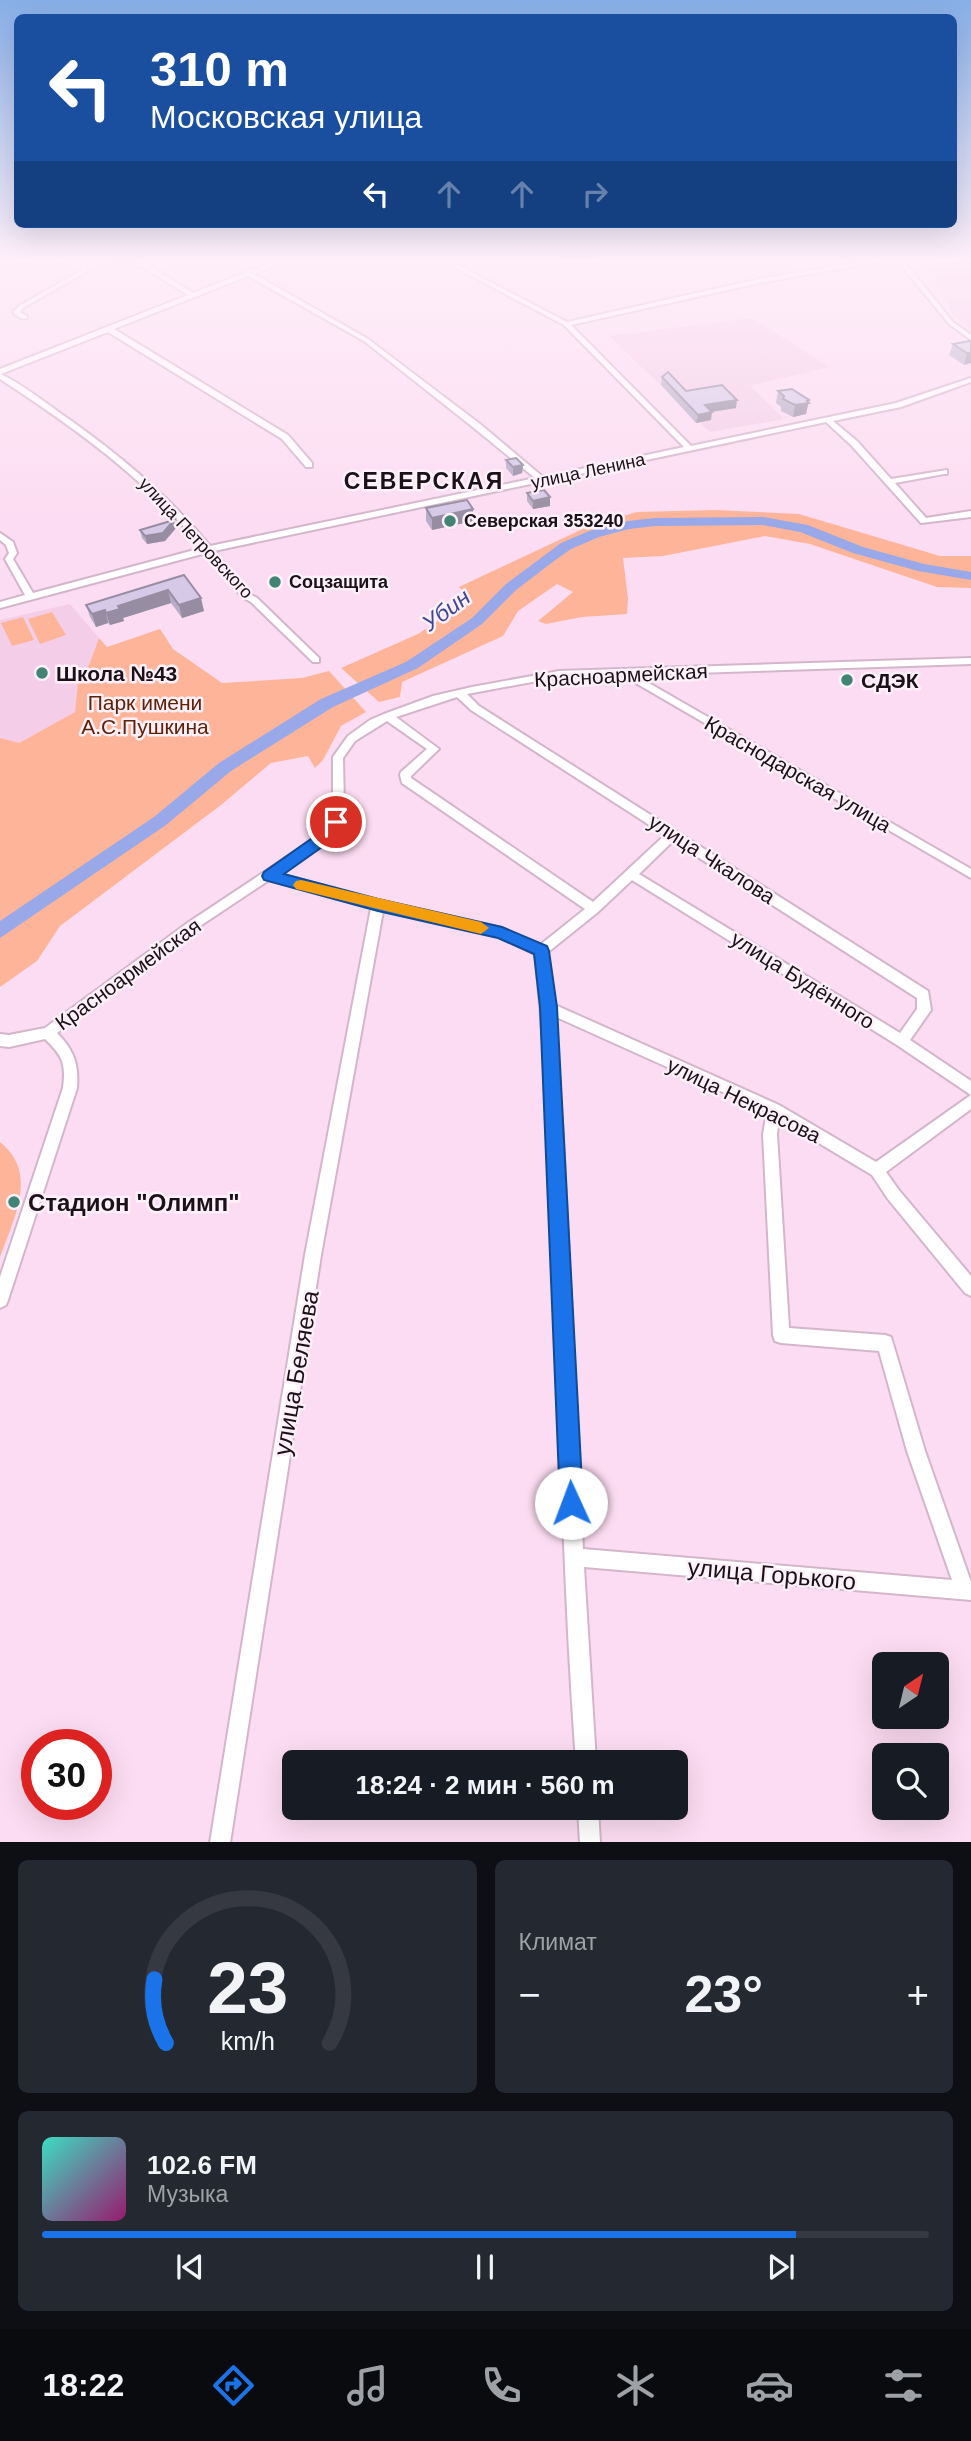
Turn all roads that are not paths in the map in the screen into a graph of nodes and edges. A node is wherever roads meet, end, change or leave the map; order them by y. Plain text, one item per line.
1 (67, 346) edge
2 (136, 346) edge
3 (374, 346) edge
4 (588, 346) edge
5 (0, 374) edge
6 (971, 380) edge
7 (828, 420) junction
8 (690, 448) junction
9 (309, 465) dead end
10 (944, 472) dead end
11 (542, 481) junction
12 (887, 482) junction
13 (971, 514) edge
14 (0, 536) edge
15 (209, 549) junction
16 (31, 597) junction
17 (0, 605) edge
18 (316, 660) dead end
19 (971, 661) edge
20 (624, 673) junction
21 (459, 693) junction
22 (388, 716) junction
23 (673, 834) junction
24 (971, 874) edge
25 (632, 875) junction
26 (270, 876) junction
27 (378, 905) junction
28 (594, 909) junction
29 (541, 951) junction
30 (548, 1007) junction
31 (48, 1033) junction
32 (0, 1040) edge
33 (902, 1041) junction
34 (971, 1089) edge
35 (971, 1101) edge
36 (774, 1110) junction
37 (877, 1170) junction
38 (971, 1288) edge
39 (0, 1300) edge
40 (574, 1557) junction
41 (968, 1591) edge
42 (585, 1750) edge
43 (589, 1820) edge
44 (220, 1842) edge
45 (590, 1842) edge

1 - 5 street
2 - 9 street
3 - 11 street
4 - 8 street
5 - 15 street, улица Петровского
6 - 7 street, улица Ленина
7 - 8 street, улица Ленина
7 - 12 street
8 - 11 street, улица Ленина
10 - 12 street
11 - 15 street, улица Ленина
12 - 13 street
14 - 16 street
15 - 16 street, улица Ленина
15 - 18 street, улица Петровского
16 - 17 street, улица Ленина
19 - 20 street, Красноармейская
20 - 21 street, Красноармейская
20 - 24 street, Краснодарская улица
21 - 22 street, Красноармейская
21 - 23 street, улица Чкалова
22 - 26 street, Красноармейская
22 - 28 street
23 - 25 street
23 - 33 street, улица Чкалова
25 - 28 street
25 - 33 street, улица Будённого
26 - 27 street
26 - 31 street, Красноармейская
27 - 29 street
27 - 44 street, улица Беляева
28 - 29 street
29 - 30 street
30 - 36 street, улица Некрасова
30 - 40 street
31 - 32 street
31 - 39 street
33 - 34 street, улица Будённого
35 - 37 street
36 - 37 street, улица Некрасова
36 - 41 street
37 - 38 street, улица Некрасова
40 - 41 street, улица Горького
40 - 42 street
43 - 45 street

